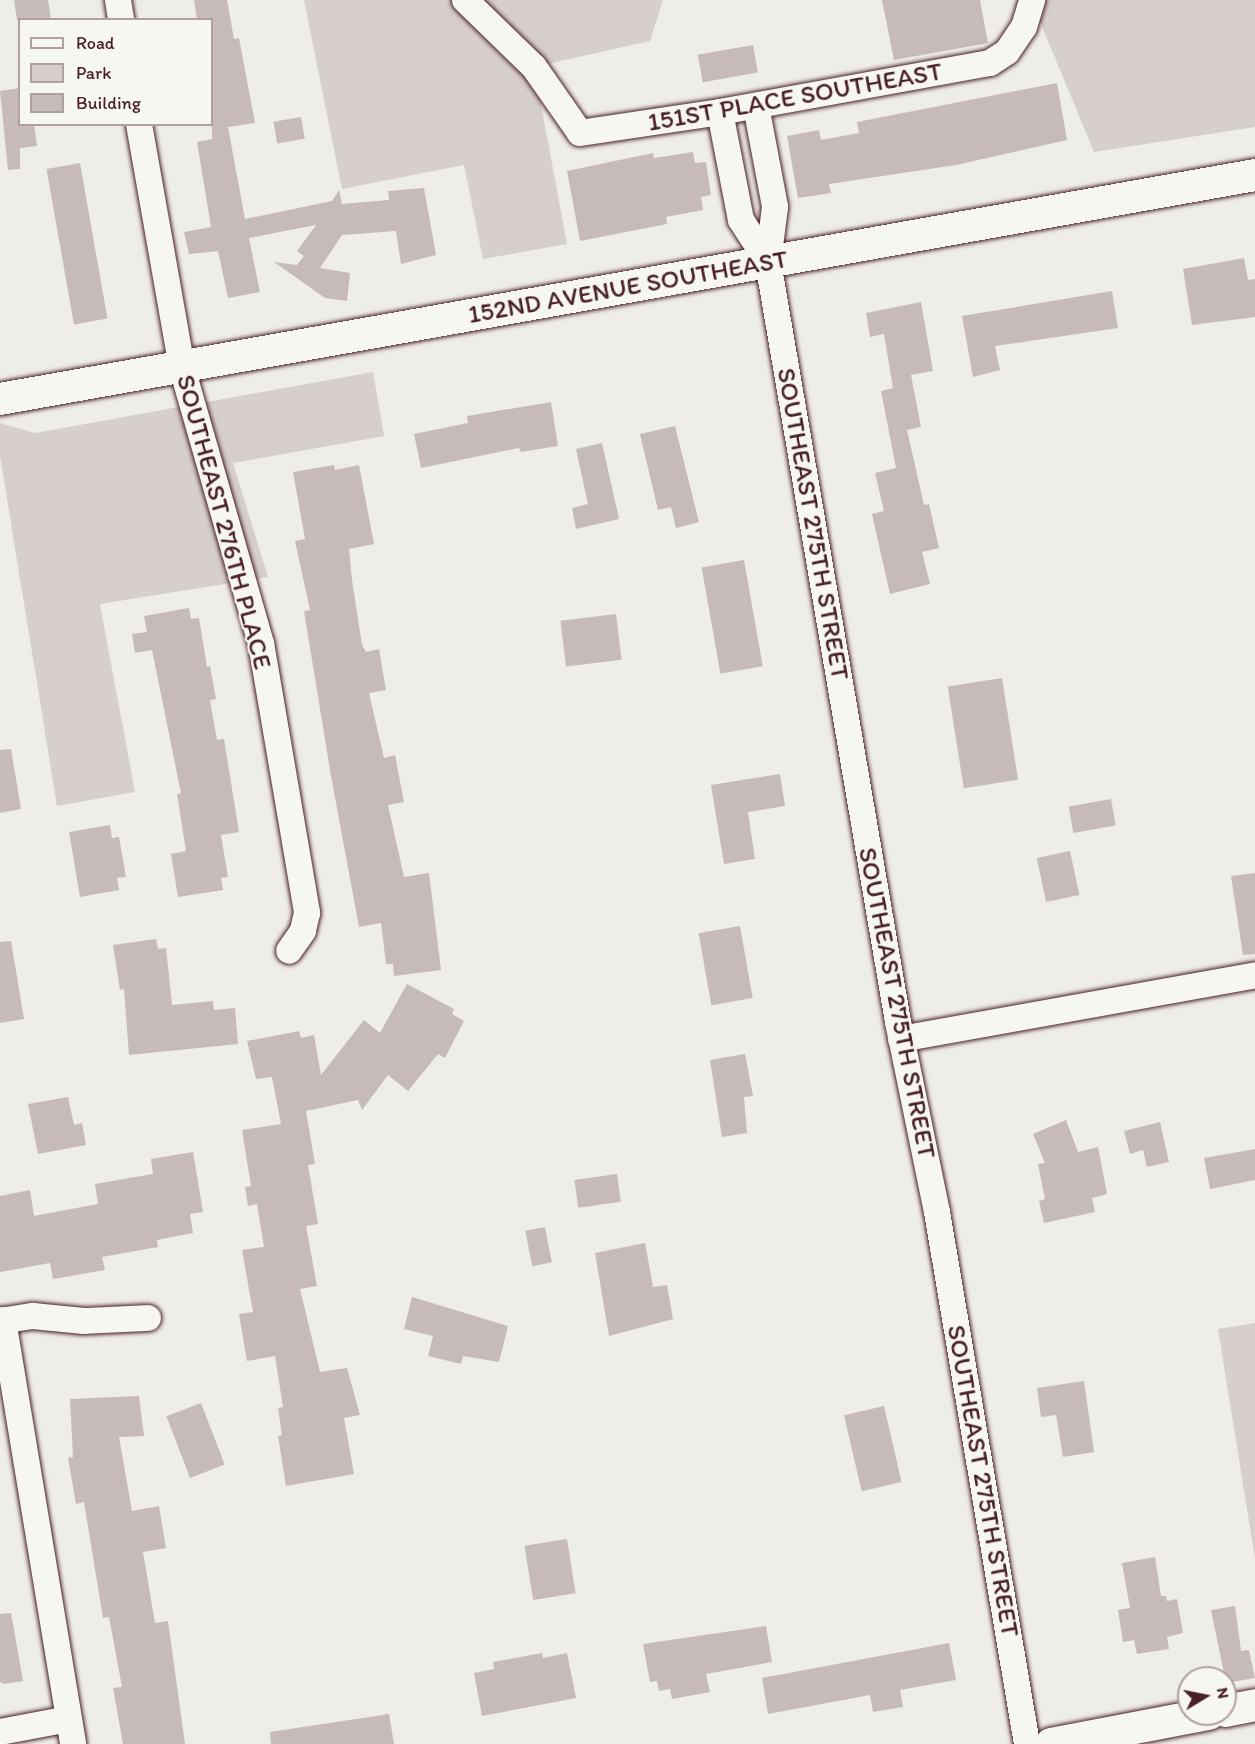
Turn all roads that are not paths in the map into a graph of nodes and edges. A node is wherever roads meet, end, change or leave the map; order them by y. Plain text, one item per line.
1 (118, 0) edge
2 (465, 0) edge
3 (1032, 0) edge
4 (121, 18) edge
5 (756, 106) junction
6 (720, 112) junction
7 (140, 126) edge
8 (1255, 175) edge
9 (768, 262) junction
10 (182, 368) junction
11 (0, 399) edge
12 (289, 951) dead end
13 (1255, 975) edge
14 (901, 1039) junction
15 (148, 1318) dead end
16 (2, 1321) edge
17 (1255, 1705) edge
18 (1237, 1709) edge
19 (69, 1719) junction
20 (1177, 1720) edge
21 (0, 1732) edge
22 (73, 1744) edge
23 (1028, 1744) edge
24 (1051, 1744) edge

1 - 4 street
2 - 6 street, 151ST PLACE SOUTHEAST
3 - 5 street, 151ST PLACE SOUTHEAST
5 - 6 street, 151ST PLACE SOUTHEAST
5 - 9 street, SOUTHEAST 275TH STREET
6 - 9 street, SOUTHEAST 275TH STREET
7 - 10 street, SOUTHEAST 276TH PLACE
8 - 9 street, 152ND AVENUE SOUTHEAST
9 - 10 street, 152ND AVENUE SOUTHEAST
9 - 14 street, SOUTHEAST 275TH STREET
10 - 11 street, 152ND AVENUE SOUTHEAST
10 - 12 street, SOUTHEAST 276TH PLACE
13 - 14 street
14 - 23 street, SOUTHEAST 275TH STREET
15 - 16 street
16 - 19 street
17 - 18 street
19 - 21 street
19 - 22 street
20 - 24 street

